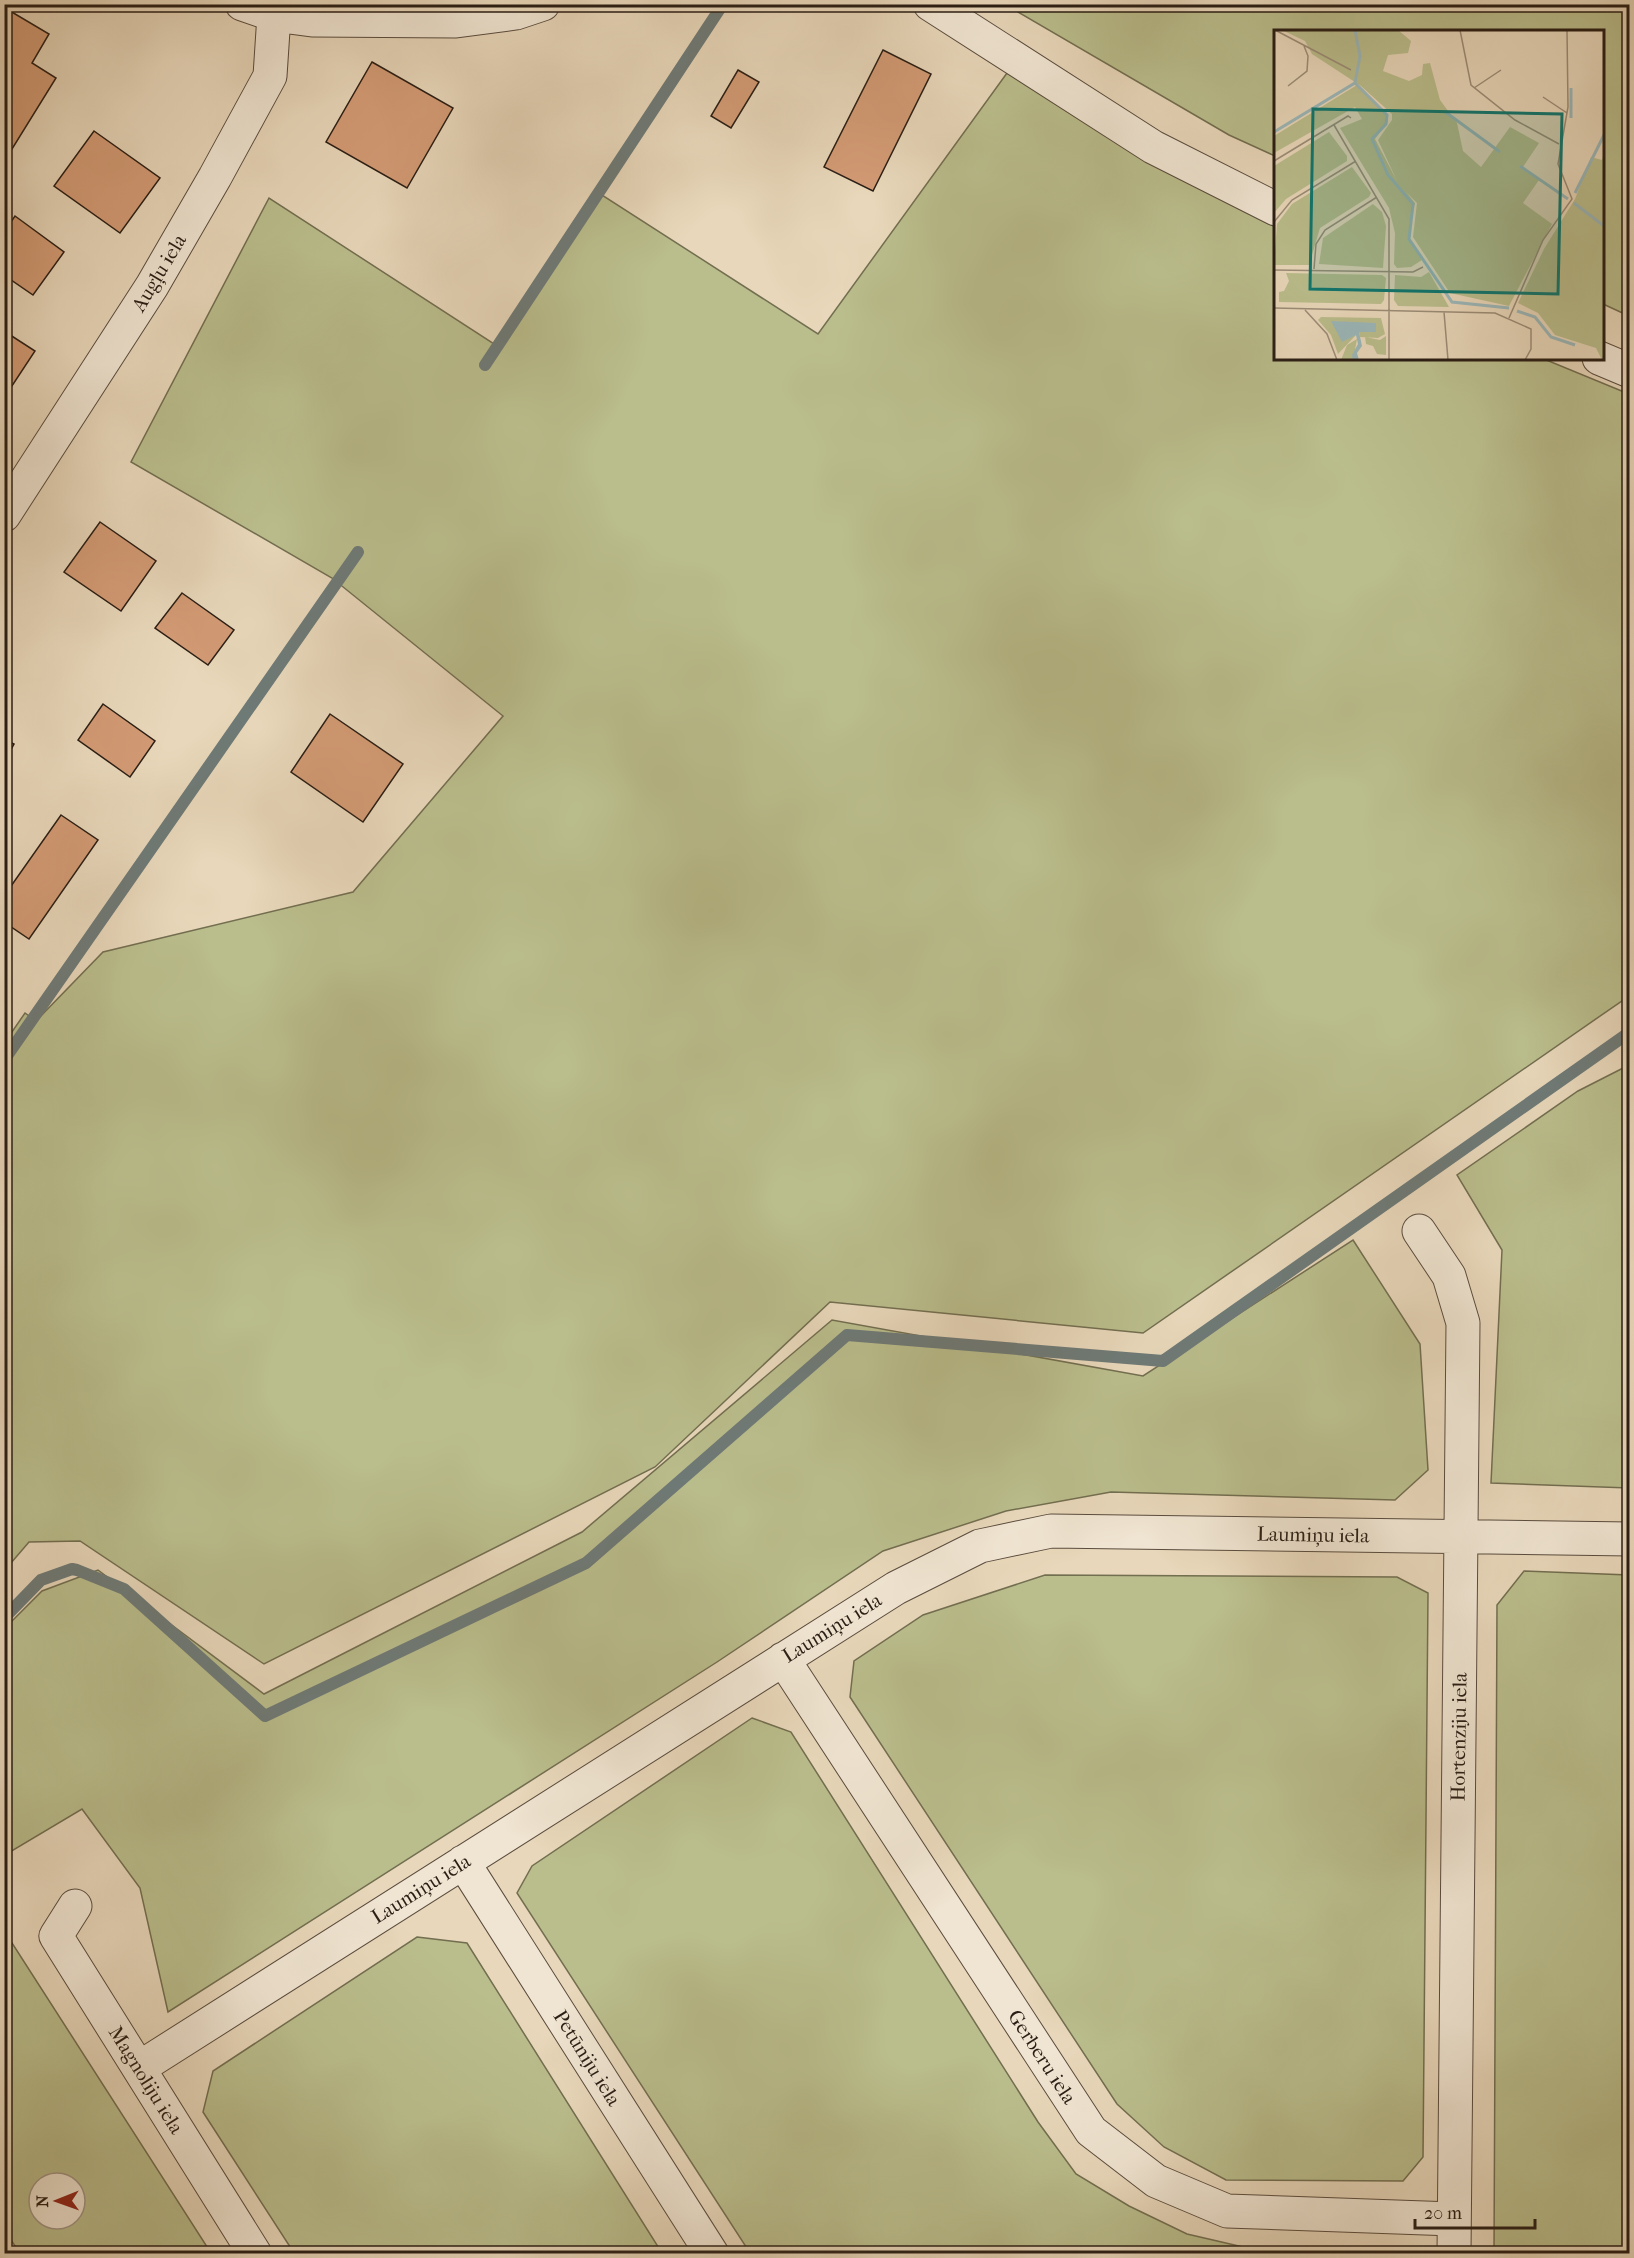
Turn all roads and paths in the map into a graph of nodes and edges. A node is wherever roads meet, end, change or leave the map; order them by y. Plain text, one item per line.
1 (242, 4) edge
2 (543, 4) edge
3 (930, 4) edge
4 (274, 15) junction
5 (1274, 208) edge
6 (1604, 360) edge
7 (1629, 371) edge
8 (4, 515) edge
9 (1419, 1232) dead end
10 (1462, 1537) junction
11 (1629, 1539) edge
12 (783, 1659) junction
13 (463, 1862) junction
14 (75, 1906) dead end
15 (139, 2068) junction
16 (1453, 2219) junction
17 (255, 2253) edge
18 (712, 2253) edge
19 (1454, 2253) edge

1 - 4 street
2 - 4 street
3 - 5 street
4 - 8 street, Augļu iela
6 - 7 street
9 - 10 street, Hortenziju iela
10 - 11 street, Laumiņu iela
10 - 12 street, Laumiņu iela
10 - 16 street, Hortenziju iela
12 - 13 street, Laumiņu iela
12 - 16 street, Gerberu iela
13 - 15 street, Laumiņu iela
13 - 18 street, Petūniju iela
14 - 15 street, Magnoliju iela
15 - 17 street, Magnoliju iela
16 - 19 street, Hortenziju iela

